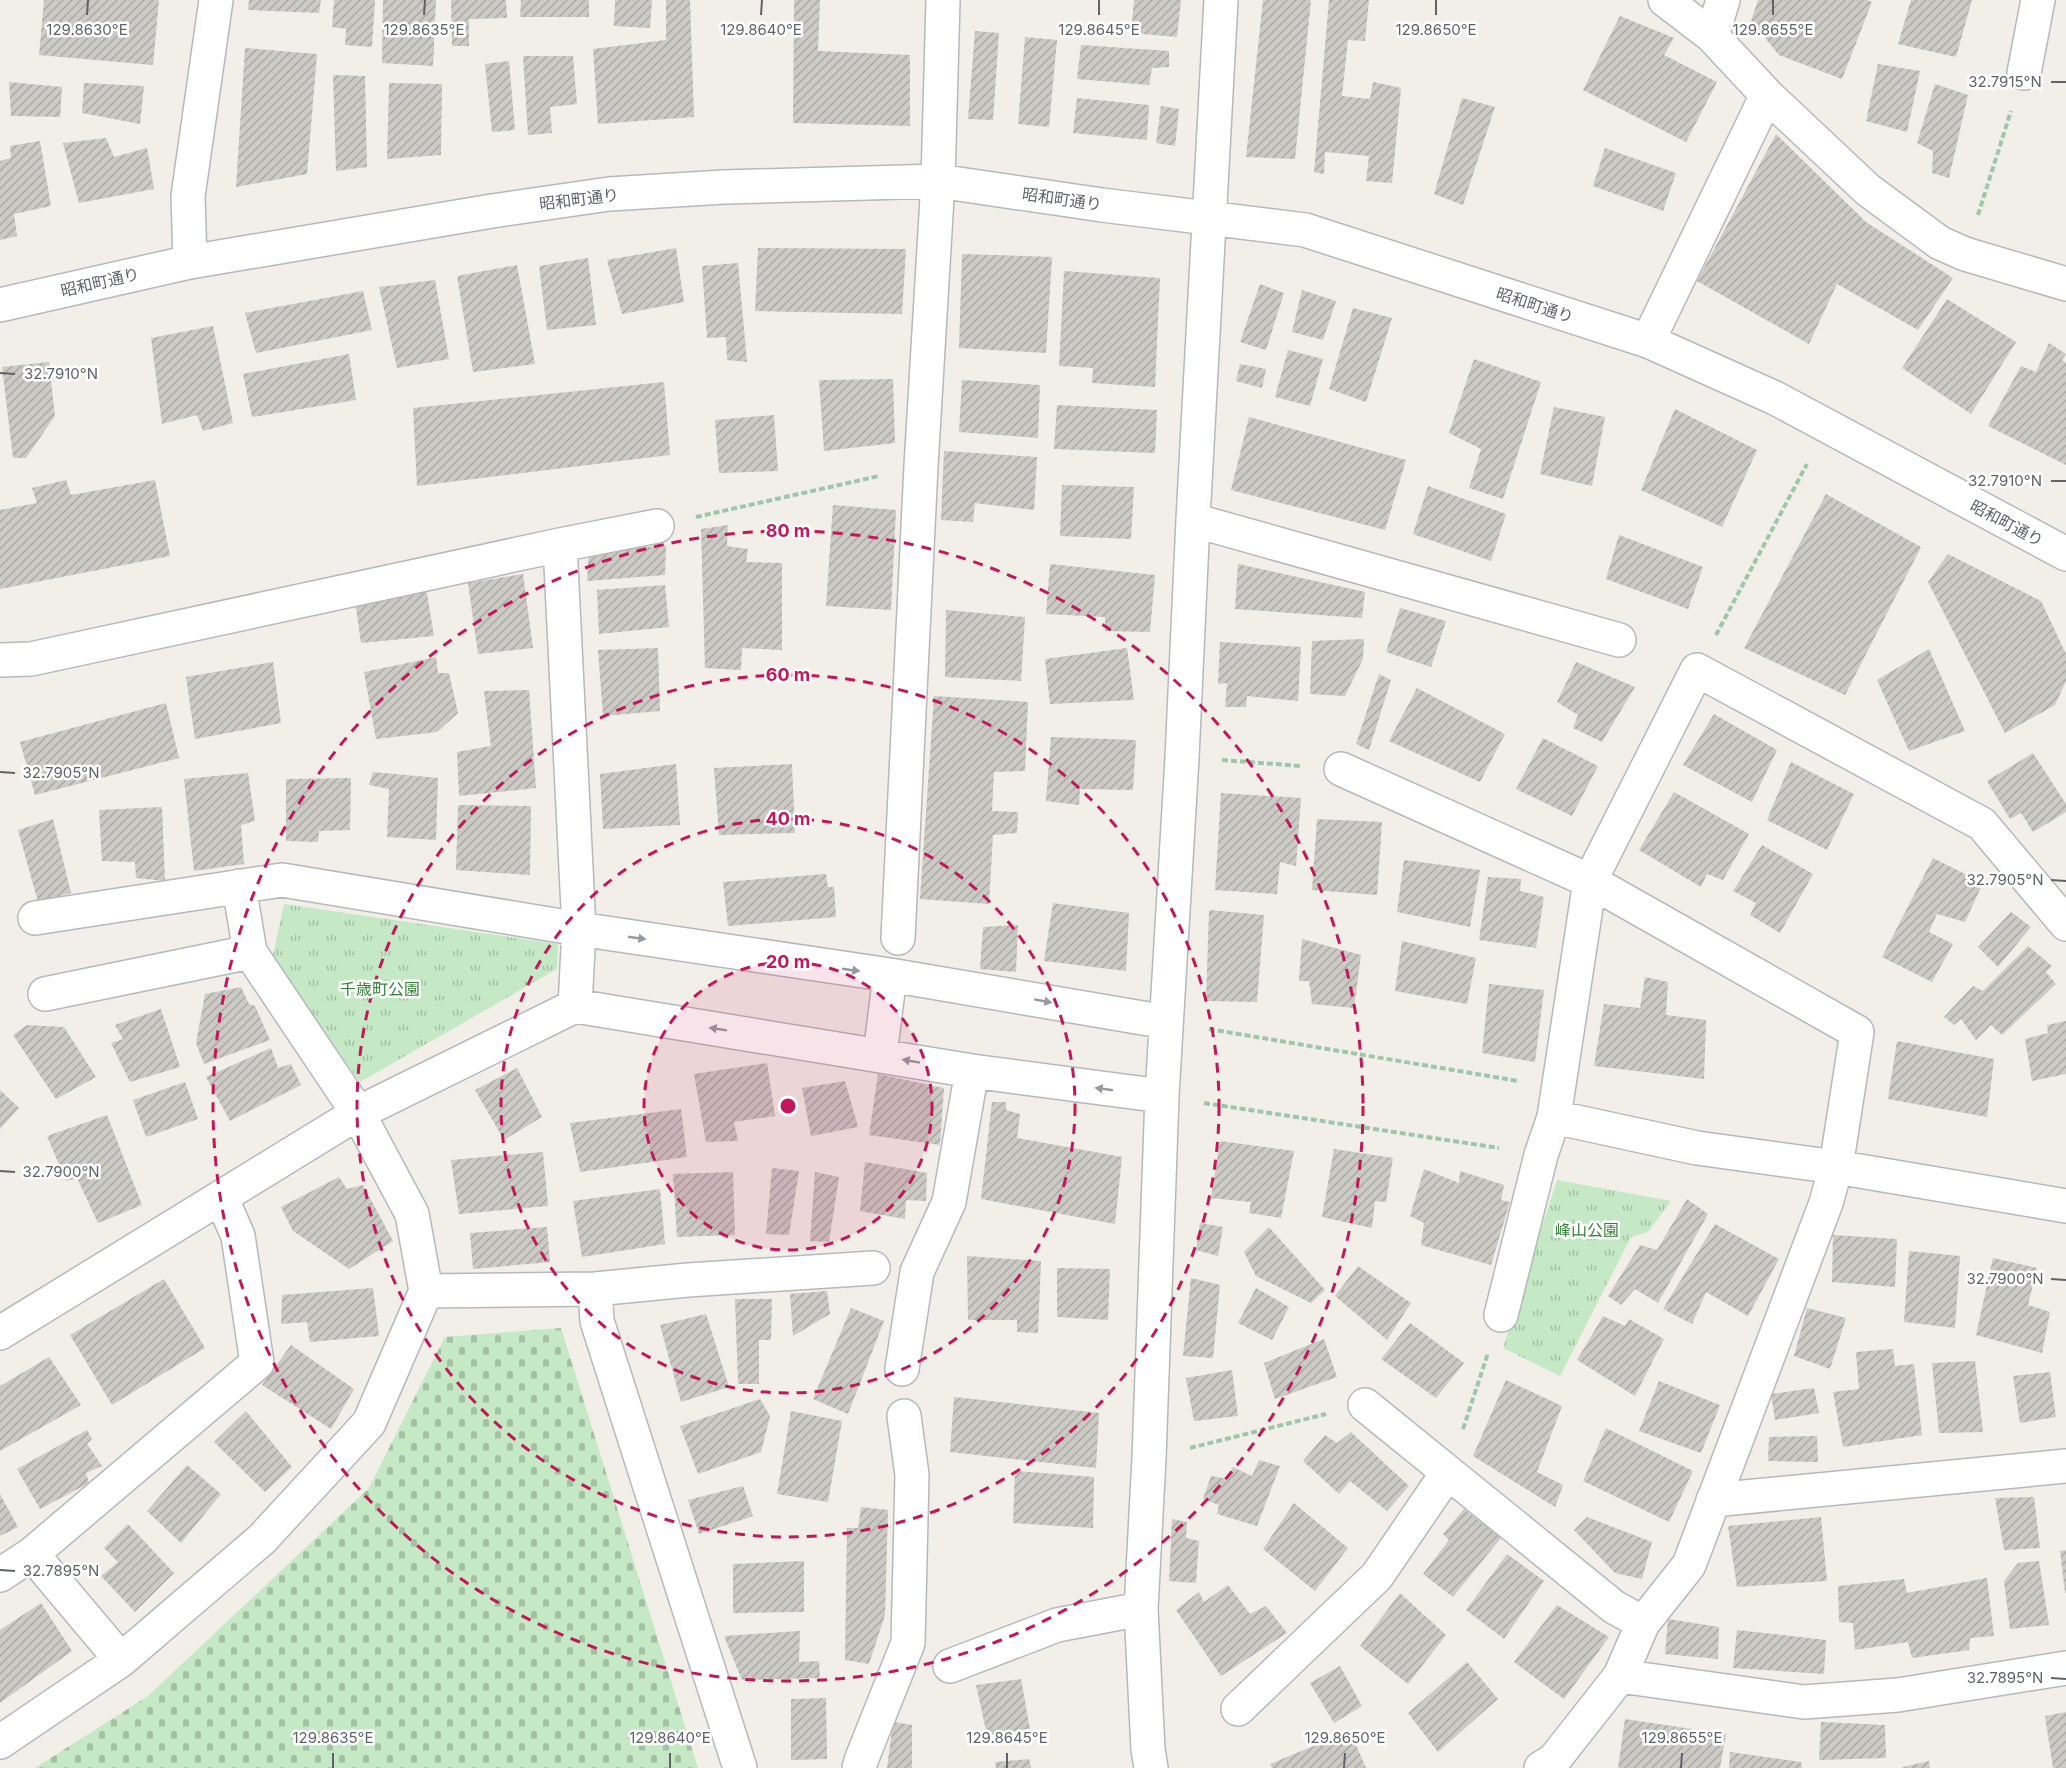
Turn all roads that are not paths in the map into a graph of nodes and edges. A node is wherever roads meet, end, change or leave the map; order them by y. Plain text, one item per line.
1 (216, 0) edge
2 (944, 0) edge
3 (1221, 0) edge
4 (1665, 0) edge
5 (1723, 0) edge
6 (2038, 0) edge
7 (1712, 36) junction
8 (2024, 73) road end
9 (1767, 95) junction
10 (938, 180) junction
11 (1209, 219) junction
12 (190, 262) junction
13 (2066, 284) edge
14 (0, 305) edge
15 (1648, 341) junction
16 (1193, 519) junction
17 (657, 526) road end
18 (561, 545) junction
19 (2066, 554) edge
20 (1618, 640) dead end
21 (0, 660) edge
22 (1341, 769) road end
23 (1590, 881) junction
24 (239, 886) junction
25 (35, 918) dead end
26 (2066, 924) edge
27 (579, 930) junction
28 (898, 938) dead end
29 (250, 952) junction
30 (890, 975) junction
31 (45, 994) dead end
32 (575, 1006) junction
33 (1166, 1022) junction
34 (880, 1055) junction
35 (972, 1071) junction
36 (1162, 1096) junction
37 (358, 1113) junction
38 (1554, 1117) junction
39 (1836, 1167) junction
40 (221, 1197) junction
41 (2066, 1206) edge
42 (873, 1268) dead end
43 (595, 1289) junction
44 (426, 1291) junction
45 (1501, 1315) road end
46 (0, 1333) edge
47 (902, 1369) dead end
48 (1365, 1405) road end
49 (904, 1416) dead end
50 (2066, 1466) edge
51 (1448, 1472) junction
52 (1713, 1500) junction
53 (32, 1554) junction
54 (0, 1575) edge
55 (1141, 1609) junction
56 (1642, 1623) junction
57 (121, 1660) junction
58 (950, 1666) dead end
59 (2066, 1668) edge
60 (1620, 1676) junction
61 (1238, 1709) dead end
62 (0, 1742) edge
63 (740, 1768) edge
64 (860, 1768) edge
65 (1151, 1768) edge
66 (1541, 1768) edge

1 - 12 street
2 - 10 street
3 - 11 street
4 - 7 street
5 - 7 street
6 - 8 street
7 - 9 street
9 - 13 street
9 - 15 street
10 - 11 street, 昭和町通り
10 - 12 street, 昭和町通り
10 - 28 street
11 - 15 street, 昭和町通り
11 - 16 street
12 - 14 street, 昭和町通り
15 - 19 street, 昭和町通り
16 - 20 street
16 - 33 street
17 - 18 street
18 - 21 street
18 - 27 street
22 - 23 street
23 - 26 street
23 - 38 street
23 - 39 street
24 - 25 street
24 - 27 street
24 - 29 street
27 -> 30 street
27 - 32 street
29 - 31 street
29 - 37 street
30 -> 33 street
30 - 34 street
34 -> 32 street
32 - 37 street
33 - 36 street
35 -> 34 street
36 -> 35 street
35 - 47 street
36 - 55 street
37 - 40 street
37 - 44 street
38 - 39 street
38 - 45 street
39 - 41 street
39 - 52 street
40 - 46 street
40 - 53 street
42 - 43 street
43 - 44 street
43 - 63 street
44 - 57 street
48 - 51 street
49 - 64 street
50 - 52 street
51 - 56 street
51 - 61 street
52 - 56 street
53 - 54 street
53 - 57 street
55 - 58 street
55 - 65 street
56 - 60 street
57 - 62 street
59 - 60 street
60 - 66 street

